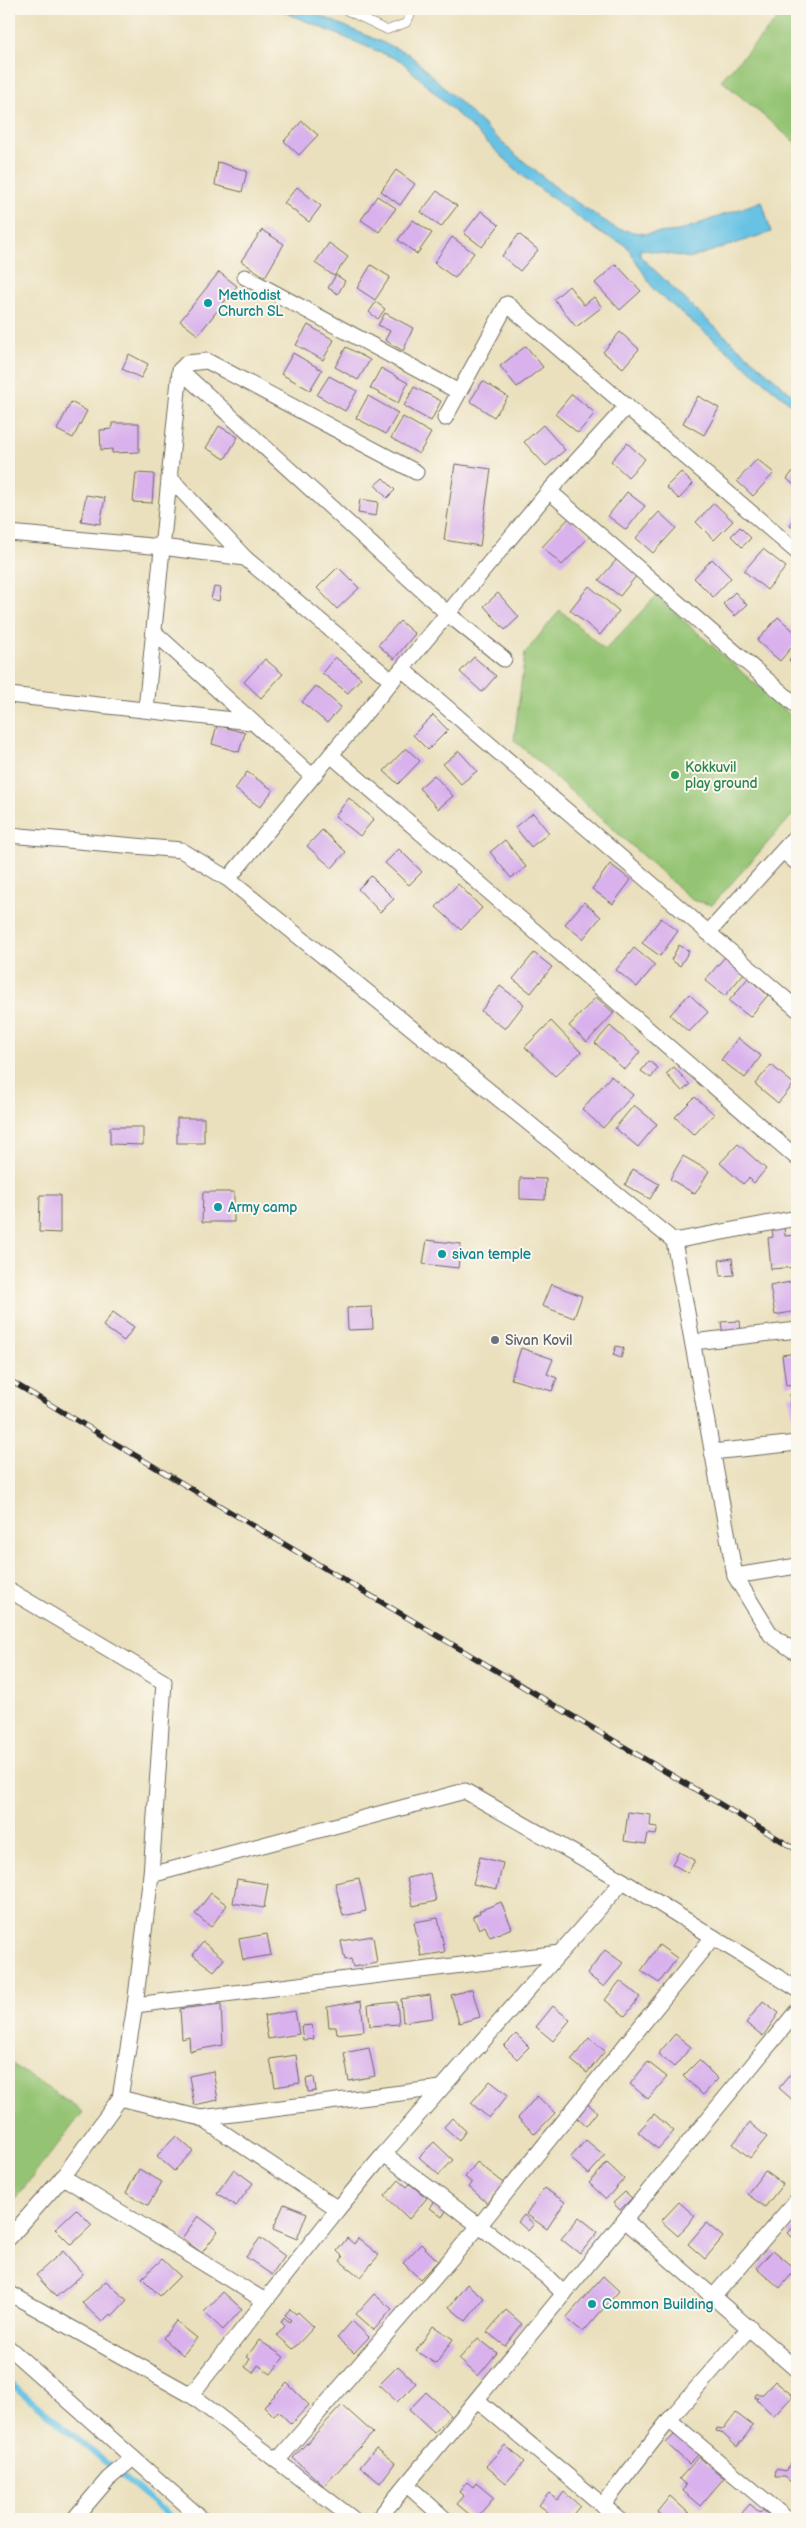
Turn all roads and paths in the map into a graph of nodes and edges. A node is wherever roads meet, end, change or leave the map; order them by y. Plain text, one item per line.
1 (343, 9) edge
2 (414, 9) edge
3 (245, 276) dead end
4 (180, 370) junction
5 (459, 392) junction
6 (628, 406) junction
7 (445, 418) dead end
8 (416, 472) dead end
9 (170, 476) junction
10 (548, 491) junction
11 (9, 532) edge
12 (162, 547) junction
13 (797, 552) edge
14 (245, 558) junction
15 (448, 614) junction
16 (154, 632) junction
17 (504, 659) dead end
18 (397, 675) junction
19 (9, 695) edge
20 (797, 706) edge
21 (146, 709) junction
22 (251, 722) junction
23 (331, 755) junction
24 (312, 776) junction
25 (9, 835) edge
26 (797, 835) edge
27 (783, 851) junction
28 (797, 863) edge
29 (228, 879) junction
30 (708, 932) junction
31 (797, 1009) edge
32 (797, 1158) edge
33 (797, 1218) edge
34 (674, 1241) junction
35 (797, 1330) edge
36 (693, 1342) junction
37 (797, 1443) edge
38 (712, 1452) junction
39 (797, 1566) edge
40 (735, 1576) junction
41 (9, 1590) edge
42 (797, 1653) edge
43 (151, 1875) junction
44 (624, 1881) junction
45 (713, 1937) junction
46 (560, 1953) junction
47 (797, 1989) edge
48 (135, 2005) junction
49 (797, 2011) edge
50 (441, 2088) junction
51 (120, 2098) junction
52 (201, 2118) junction
53 (384, 2154) junction
54 (63, 2177) junction
55 (797, 2200) edge
56 (338, 2209) junction
57 (626, 2221) junction
58 (479, 2226) junction
59 (9, 2238) edge
60 (9, 2293) edge
61 (564, 2294) junction
62 (714, 2296) junction
63 (265, 2301) junction
64 (750, 2327) junction
65 (9, 2348) edge
66 (797, 2370) edge
67 (191, 2395) junction
68 (476, 2400) junction
69 (669, 2420) junction
70 (133, 2458) junction
71 (277, 2461) junction
72 (407, 2485) junction
73 (603, 2505) junction
74 (74, 2519) edge
75 (202, 2519) edge
76 (353, 2519) edge
77 (378, 2519) edge
78 (445, 2519) edge
79 (619, 2519) edge
80 (787, 2519) edge

1 - 2 lane
3 - 5 street
4 - 8 street
4 - 9 street
4 - 15 street
5 - 6 street
5 - 7 street
6 - 10 street
6 - 13 street
9 - 12 street
9 - 14 street
10 - 15 street
10 - 20 street
11 - 12 street
12 - 14 street
12 - 16 street
14 - 18 street
15 - 17 street
15 - 18 street
16 - 21 street
16 - 22 street
18 - 23 street
18 - 30 street
19 - 21 street
21 - 22 street
22 - 24 street
23 - 24 street
23 - 32 street
24 - 29 street
25 - 29 street
26 - 27 street
27 - 28 street
27 - 30 street
29 - 34 street
30 - 31 street
33 - 34 street
34 - 36 street
35 - 36 street
36 - 38 street
37 - 38 street
38 - 40 street
39 - 40 street
40 - 42 street
41 - 43 street
43 - 44 street
43 - 48 street
44 - 45 street
44 - 46 street
45 - 47 street
45 - 58 street
46 - 48 street
46 - 50 street
48 - 51 street
49 - 57 street
50 - 52 street
50 - 53 street
51 - 52 street
51 - 54 street
52 - 56 street
53 - 56 street
53 - 58 street
54 - 59 street
54 - 63 street
55 - 62 street
56 - 63 street
57 - 61 street
57 - 62 street
58 - 61 street
58 - 71 street
60 - 67 street
61 - 68 street
62 - 64 street
63 - 67 street
64 - 66 street
64 - 69 street
65 - 70 street
67 - 71 street
68 - 72 street
68 - 73 street
69 - 73 street
69 - 80 street
70 - 74 street
70 - 75 street
71 - 76 street
72 - 77 street
72 - 78 street
73 - 79 street

